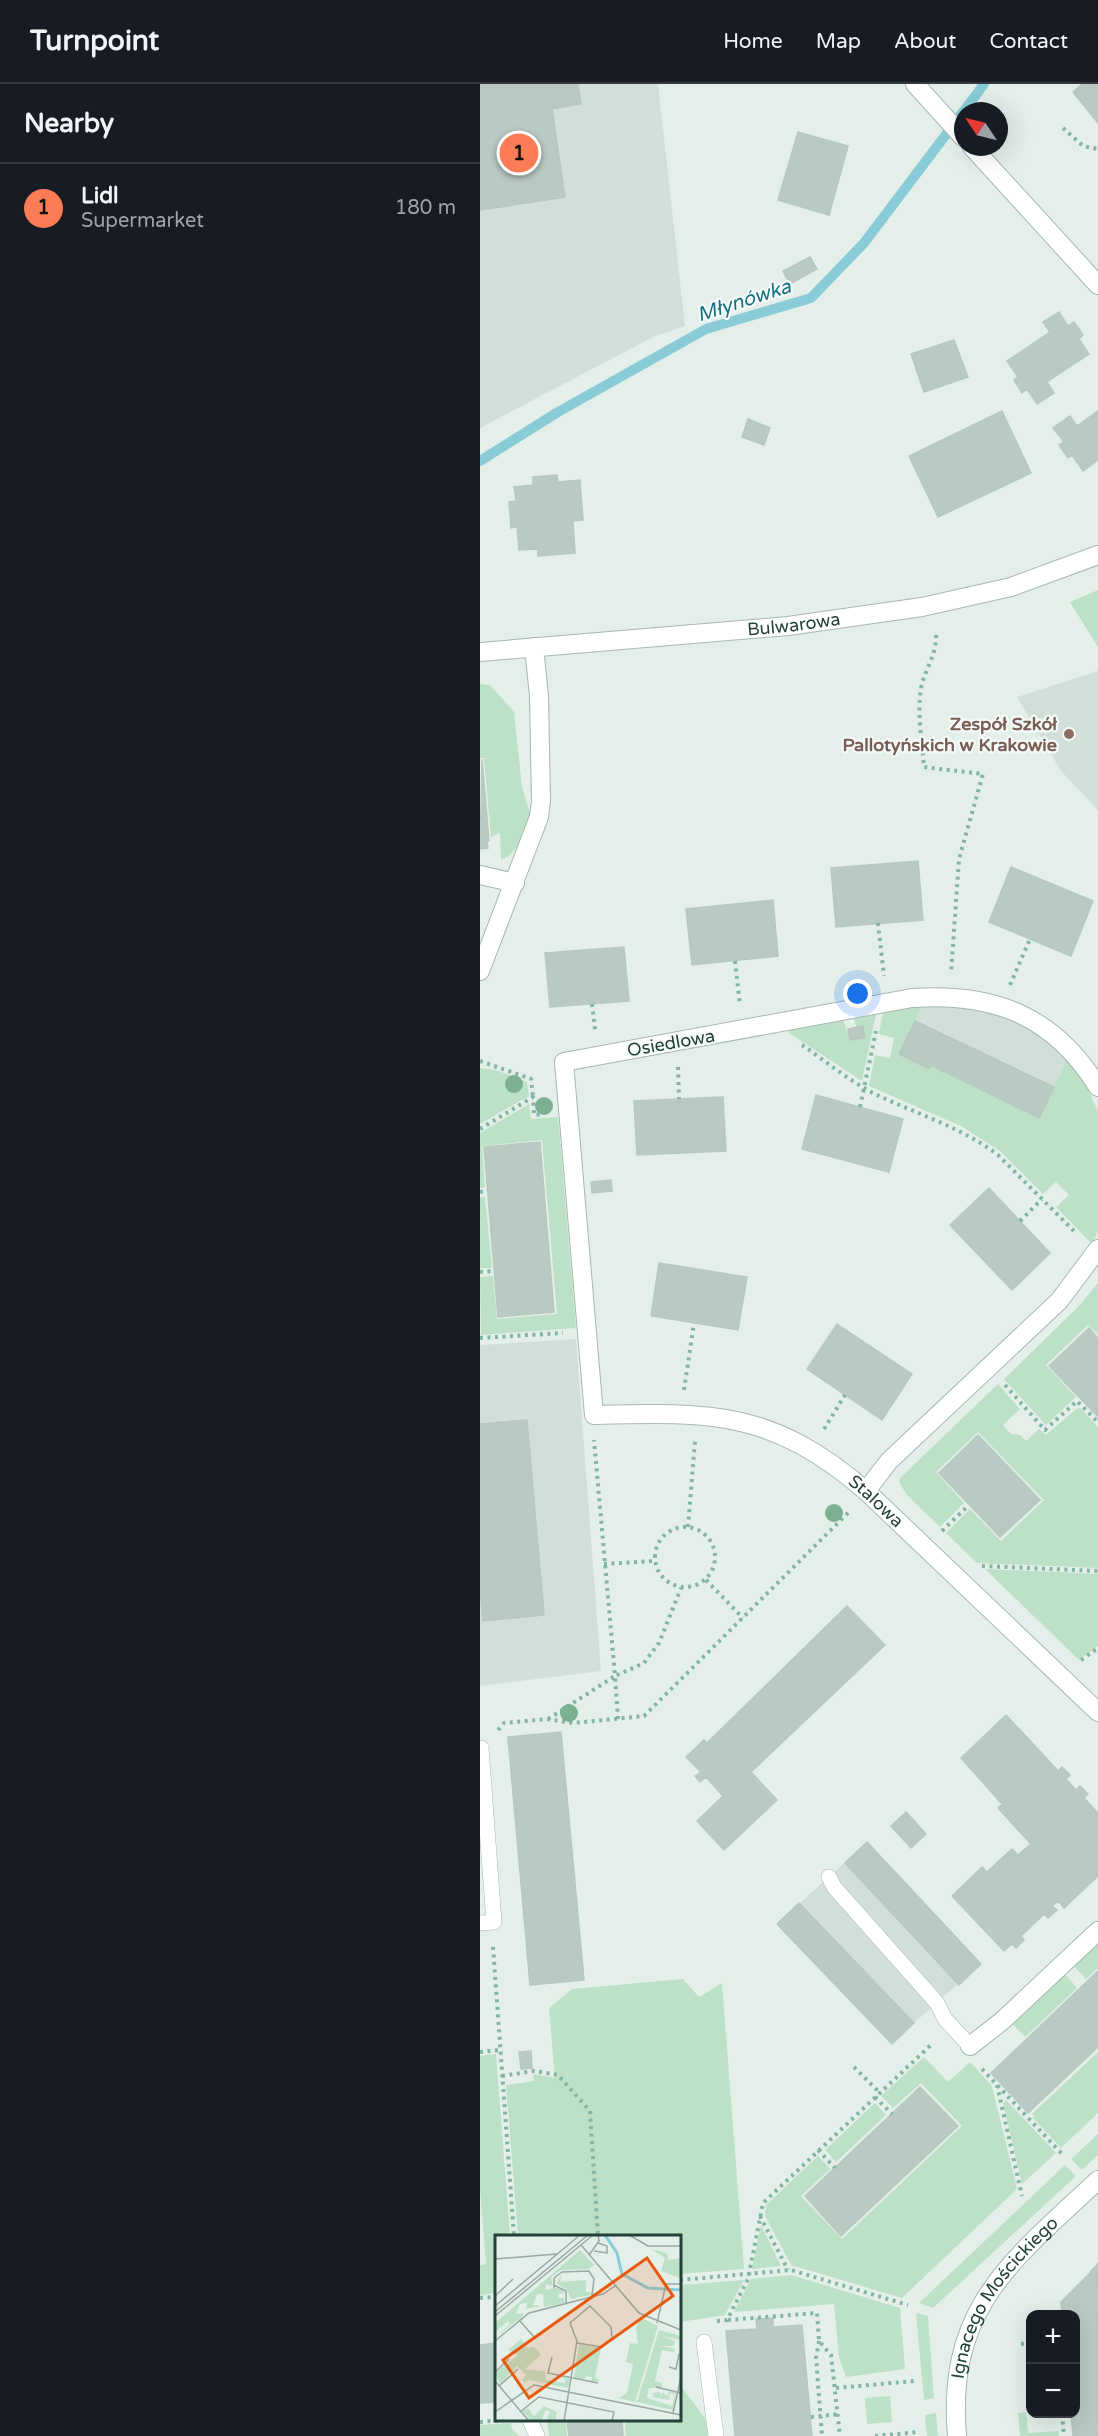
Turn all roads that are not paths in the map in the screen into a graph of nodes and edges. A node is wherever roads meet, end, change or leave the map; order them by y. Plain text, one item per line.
1 (915, 84) edge
2 (954, 127) edge
3 (980, 156) edge
4 (1098, 285) edge
5 (1098, 555) edge
6 (534, 647) junction
7 (480, 651) edge
8 (480, 875) edge
9 (515, 883) junction
10 (480, 971) edge
11 (1098, 1087) edge
12 (1090, 1244) edge
13 (594, 1416) joint
14 (861, 1498) junction
15 (1098, 1712) edge
16 (481, 1748) edge
17 (829, 1877) dead end
18 (485, 1923) edge
19 (1098, 1931) edge
20 (970, 2046) joint
21 (1098, 2180) edge
22 (704, 2342) dead end
23 (530, 2421) edge
24 (537, 2436) edge
25 (716, 2436) edge
26 (957, 2436) edge

1 - 2 street
3 - 4 street
5 - 6 street, Bulwarowa
6 - 7 street, Bulwarowa
6 - 9 street
8 - 9 street
9 - 10 street
11 - 13 street, Osiedlowa
12 - 14 street
13 - 14 street, Stalowa
14 - 15 street, Stalowa
16 - 18 lane
17 - 20 lane
19 - 20 street
21 - 26 street, Ignacego Mościckiego
22 - 25 lane
23 - 24 lane

